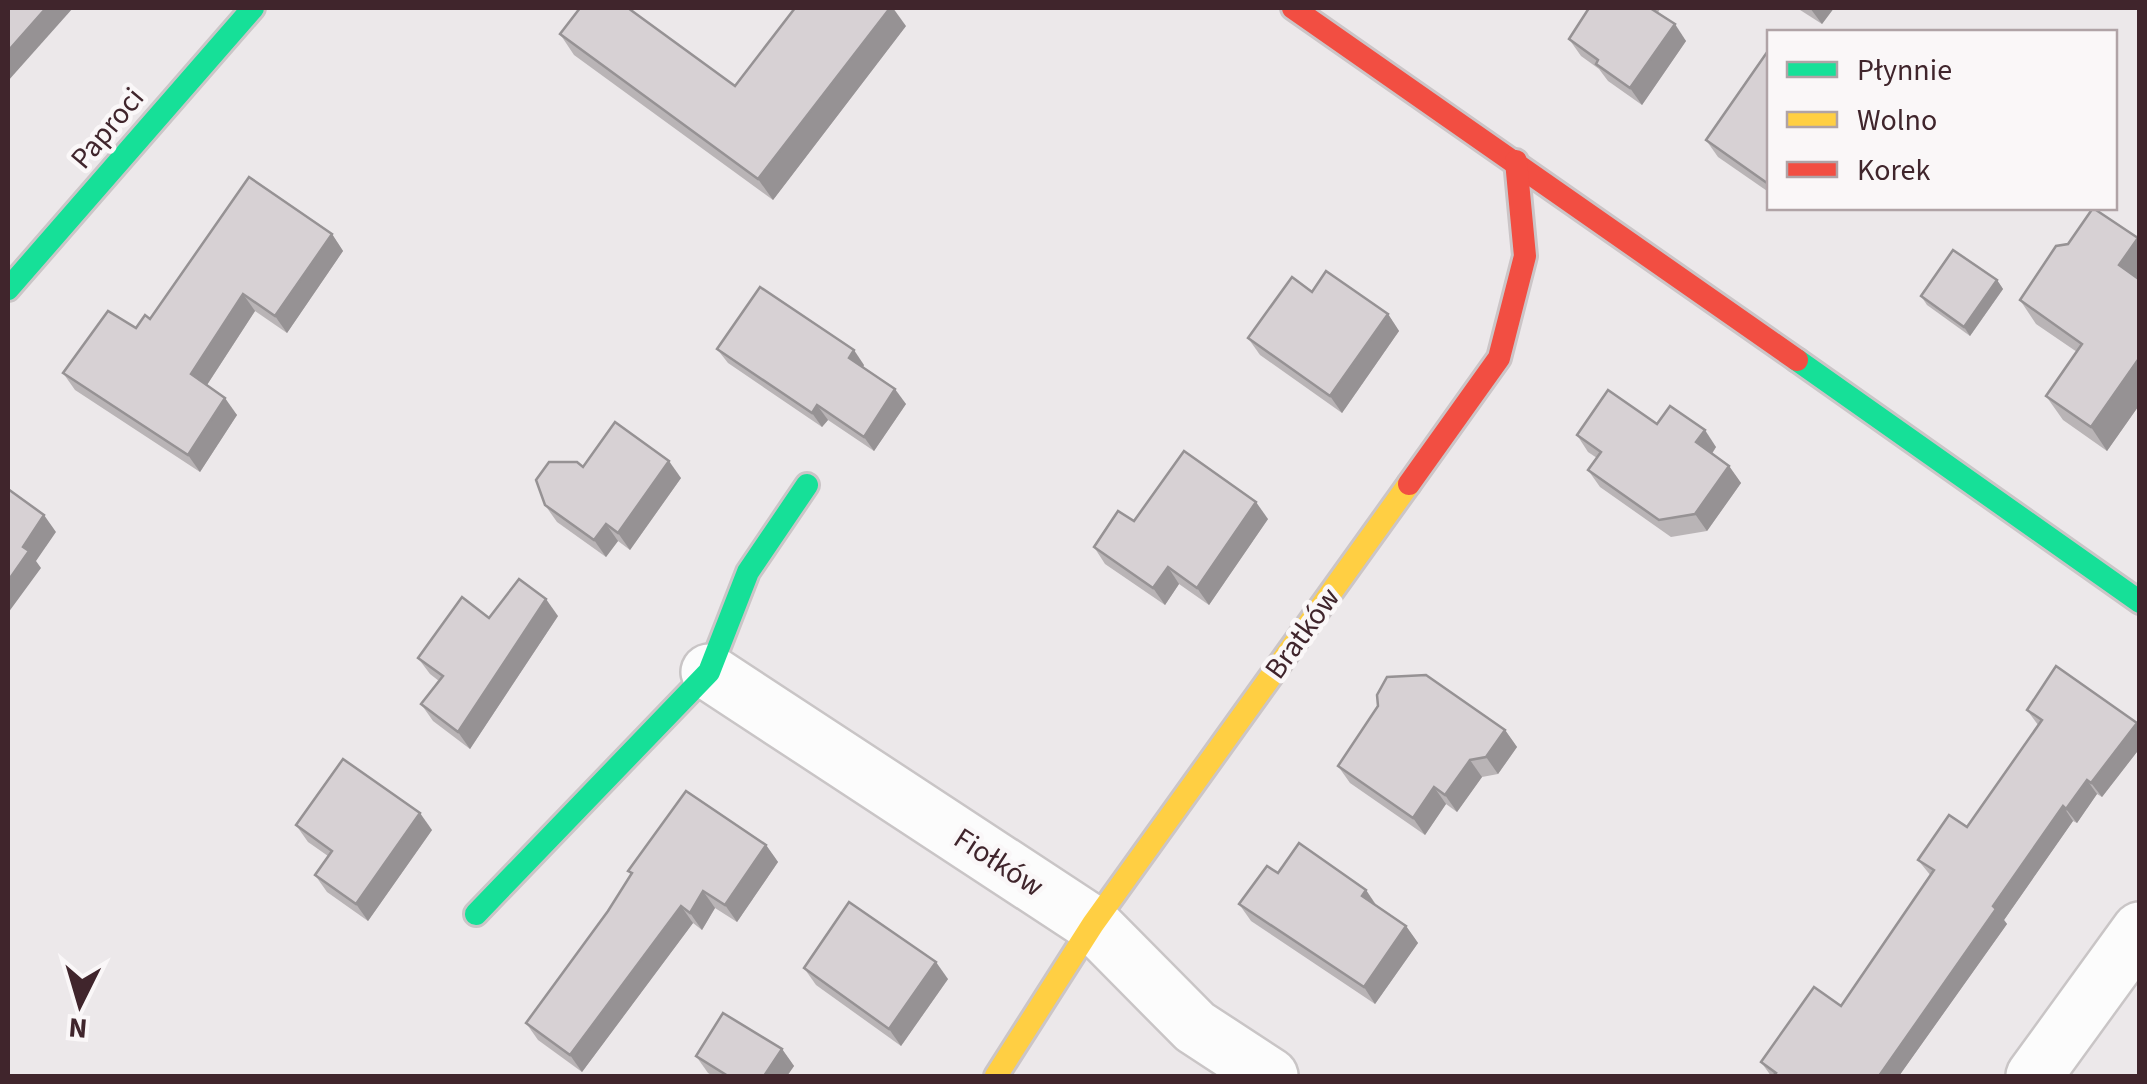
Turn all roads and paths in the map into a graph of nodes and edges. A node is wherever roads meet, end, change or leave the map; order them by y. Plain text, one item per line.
1 (253, 8) edge
2 (1293, 8) edge
3 (1516, 161) junction
4 (13, 271) edge
5 (806, 484) dead end
6 (2140, 602) edge
7 (709, 672) junction
8 (476, 914) dead end
9 (1093, 924) junction
10 (2140, 930) edge
11 (996, 1076) edge
12 (1270, 1076) edge
13 (2034, 1076) edge

1 - 4 street, Paproci
2 - 3 street
3 - 6 street
3 - 9 street, Bratków
5 - 7 street
7 - 8 street
7 - 9 street, Fiołków
9 - 11 street, Bratków
9 - 12 street, Fiołków
10 - 13 street

